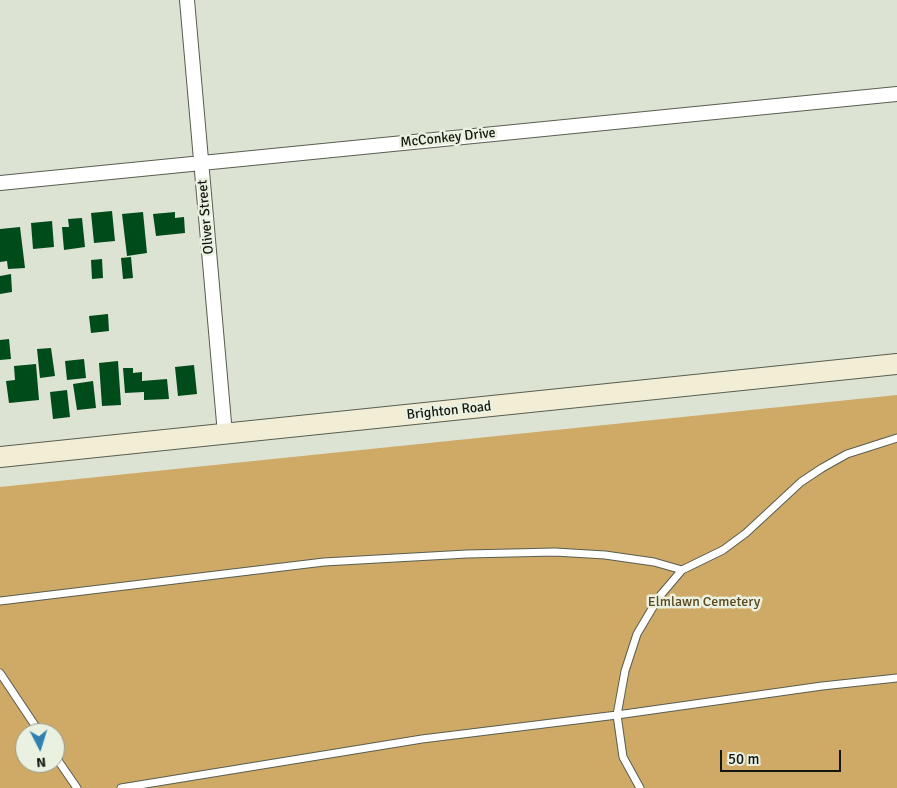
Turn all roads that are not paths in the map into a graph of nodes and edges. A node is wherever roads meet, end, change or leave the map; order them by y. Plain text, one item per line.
1 (187, 0) edge
2 (897, 94) edge
3 (201, 163) junction
4 (0, 183) edge
5 (897, 364) edge
6 (226, 434) junction
7 (897, 438) edge
8 (0, 457) edge
9 (682, 570) junction
10 (0, 601) edge
11 (0, 673) edge
12 (897, 678) edge
13 (617, 715) junction
14 (33, 723) edge
15 (65, 771) edge
16 (77, 788) edge
17 (121, 788) edge
18 (640, 788) edge

1 - 3 street, Oliver Street
2 - 3 street, McConkey Drive
3 - 4 street, McConkey Drive
3 - 6 street, Oliver Street
5 - 6 street, Brighton Road
6 - 8 street, Brighton Road
7 - 9 lane
9 - 10 lane
9 - 13 lane
11 - 14 lane
12 - 13 lane
13 - 17 lane
13 - 18 lane
15 - 16 lane

